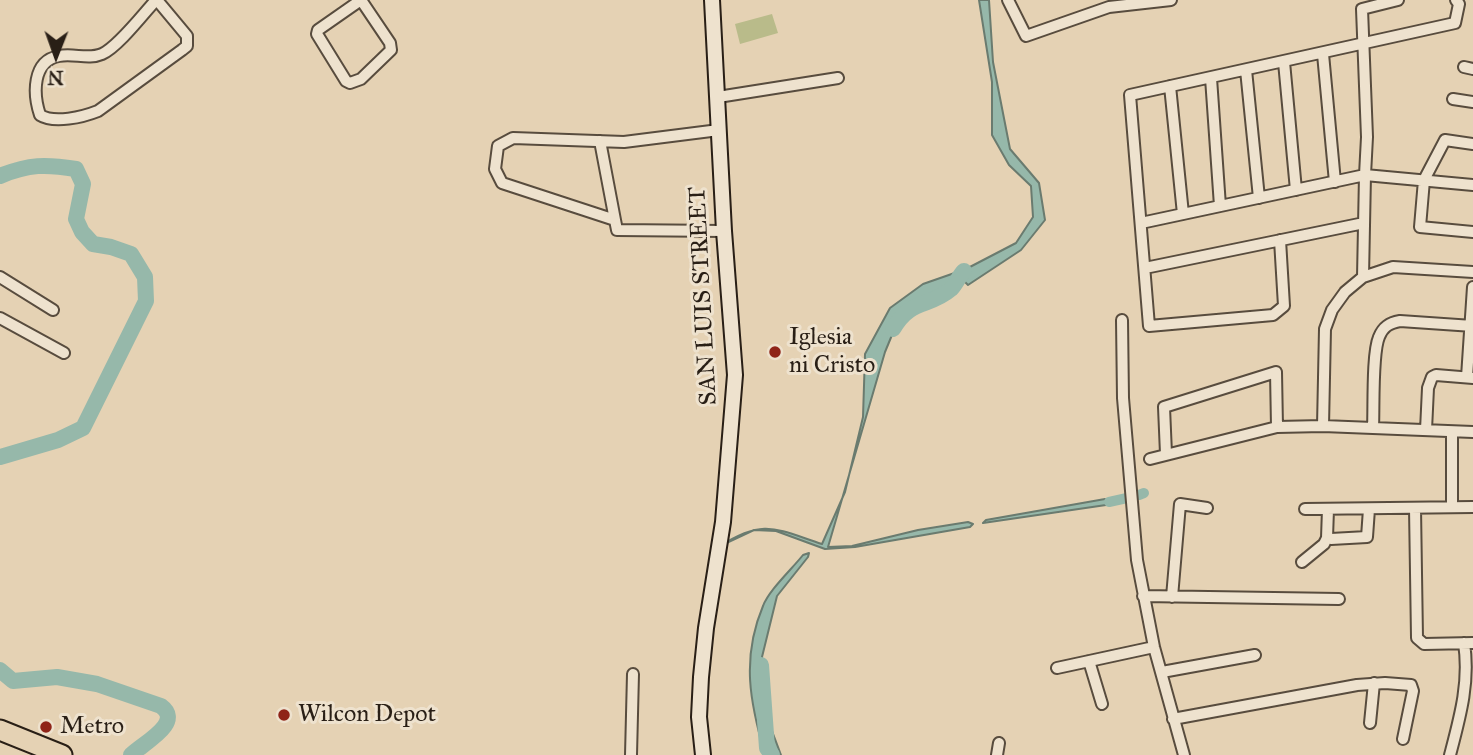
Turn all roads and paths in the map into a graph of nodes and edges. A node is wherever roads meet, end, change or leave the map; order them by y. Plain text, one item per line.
1 (157, 0) edge
2 (361, 0) edge
3 (712, 0) edge
4 (1007, 0) edge
5 (1168, 0) edge
6 (1398, 0) edge
7 (1456, 0) edge
8 (1132, 2) edge
9 (1108, 4) edge
10 (1364, 45) junction
11 (1323, 54) junction
12 (1284, 62) junction
13 (1246, 70) junction
14 (838, 78) dead end
15 (1211, 78) junction
16 (1170, 86) junction
17 (719, 97) junction
18 (1453, 99) dead end
19 (1473, 102) edge
20 (719, 130) junction
21 (600, 141) junction
22 (1473, 144) edge
23 (1365, 175) junction
24 (1424, 180) junction
25 (1335, 182) junction
26 (1473, 185) edge
27 (1297, 190) junction
28 (1259, 198) junction
29 (1220, 206) junction
30 (1183, 214) junction
31 (615, 220) junction
32 (1141, 223) junction
33 (1364, 223) junction
34 (724, 231) junction
35 (1473, 232) edge
36 (1280, 240) junction
37 (1144, 268) junction
38 (1473, 272) edge
39 (0, 277) edge
40 (1363, 277) junction
41 (1473, 287) edge
42 (53, 310) dead end
43 (0, 318) edge
44 (1122, 320) dead end
45 (1472, 325) edge
46 (64, 354) dead end
47 (1470, 377) edge
48 (1323, 426) junction
49 (1277, 427) junction
50 (1373, 428) junction
51 (1426, 430) junction
52 (1452, 432) junction
53 (1473, 432) edge
54 (1166, 454) junction
55 (1150, 459) dead end
56 (1452, 507) junction
57 (1473, 507) edge
58 (1207, 508) dead end
59 (1415, 508) junction
60 (1305, 509) dead end
61 (1328, 509) junction
62 (1369, 509) junction
63 (1327, 538) junction
64 (1302, 562) dead end
65 (1143, 596) junction
66 (1172, 597) junction
67 (1339, 599) dead end
68 (1468, 643) edge
69 (1154, 647) junction
70 (1255, 655) dead end
71 (1089, 661) junction
72 (1057, 668) dead end
73 (1162, 671) junction
74 (633, 674) dead end
75 (1374, 683) junction
76 (1102, 704) dead end
77 (1173, 719) junction
78 (1370, 723) dead end
79 (0, 730) edge
80 (1403, 738) dead end
81 (0, 743) edge
82 (999, 743) dead end
83 (29, 755) edge
84 (62, 755) edge
85 (631, 755) edge
86 (703, 755) edge
87 (997, 755) edge
88 (1184, 755) edge
89 (1451, 755) edge

1 - 1 street
2 - 2 street
3 - 17 street, SAN LUIS STREET
4 - 9 street
5 - 8 street
6 - 10 street
7 - 10 street
8 - 9 street
10 - 11 street
10 - 23 street
11 - 12 street
11 - 25 street
12 - 13 street
12 - 27 street
13 - 15 street
13 - 28 street
14 - 17 street
15 - 16 street
15 - 29 street
16 - 30 street
16 - 32 street
17 - 20 street, SAN LUIS STREET
18 - 19 street
20 - 21 street
20 - 34 street, SAN LUIS STREET
21 - 31 street
21 - 31 street
22 - 24 street
23 - 24 street
23 - 25 street
23 - 33 street
24 - 26 street
24 - 35 street
25 - 27 street
27 - 28 street
28 - 29 street
29 - 30 street
30 - 32 street
31 - 34 street
32 - 37 street
33 - 36 street
33 - 40 street
34 - 86 street, SAN LUIS STREET
36 - 37 street
36 - 37 street
38 - 40 street
39 - 42 street
40 - 48 street
41 - 45 street
43 - 46 street
44 - 65 street
45 - 47 street
45 - 50 street
47 - 51 street
48 - 49 street
48 - 50 street
49 - 54 street
49 - 54 street
50 - 51 street
51 - 52 street
52 - 53 street
52 - 56 street
54 - 55 street
56 - 57 street
56 - 59 street
58 - 66 street
59 - 62 street
59 - 68 street
60 - 61 street
61 - 62 street
61 - 63 street
62 - 63 street
63 - 64 street
65 - 66 street
65 - 69 street
66 - 67 street
68 - 89 street
69 - 71 street
69 - 73 street
70 - 73 street
71 - 72 street
71 - 76 street
73 - 77 street
74 - 85 street
75 - 77 street
75 - 78 street
75 - 80 street
77 - 88 street
79 - 84 highway
81 - 83 highway
82 - 87 street

